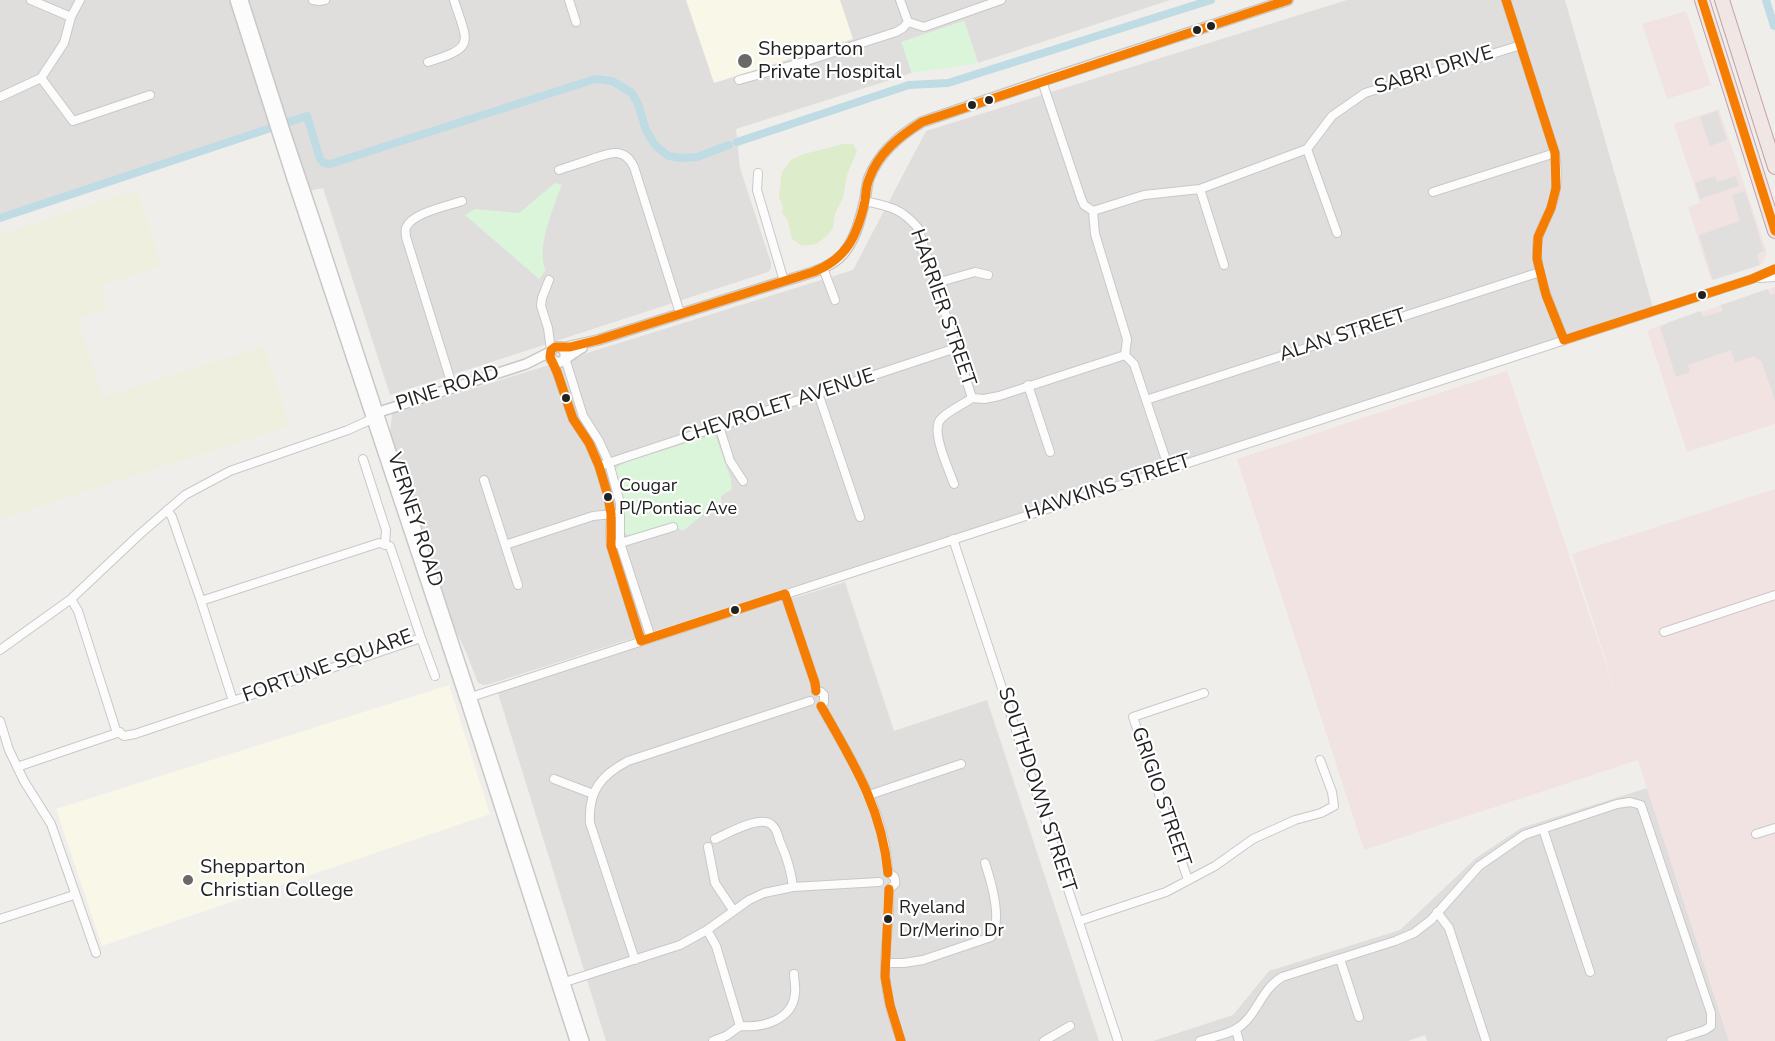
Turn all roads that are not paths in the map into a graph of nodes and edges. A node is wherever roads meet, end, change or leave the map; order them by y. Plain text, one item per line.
1 (31, 0) edge
2 (80, 0) edge
3 (235, 0) edge
4 (243, 0) edge
5 (313, 0) edge
6 (325, 0) edge
7 (454, 0) edge
8 (569, 0) edge
9 (900, 0) edge
10 (1000, 0) edge
11 (1288, 0) edge
12 (1506, 0) edge
13 (1702, 0) edge
14 (1722, 0) edge
15 (71, 16) junction
16 (576, 22) dead end
17 (908, 22) junction
18 (1736, 43) junction
19 (1521, 45) junction
20 (428, 62) dead end
21 (1723, 71) junction
22 (40, 78) junction
23 (739, 80) dead end
24 (1042, 81) junction
25 (150, 95) dead end
26 (0, 97) edge
27 (277, 121) junction
28 (1307, 149) junction
29 (1555, 153) junction
30 (1775, 167) edge
31 (559, 170) dead end
32 (758, 173) dead end
33 (1200, 189) junction
34 (1433, 192) dead end
35 (462, 201) dead end
36 (864, 201) junction
37 (1093, 211) junction
38 (1775, 231) edge
39 (1337, 233) dead end
40 (1224, 265) dead end
41 (823, 268) junction
42 (1775, 269) edge
43 (1540, 272) junction
44 (988, 275) dead end
45 (1775, 277) edge
46 (1752, 279) junction
47 (549, 280) dead end
48 (784, 281) junction
49 (936, 283) junction
50 (835, 300) dead end
51 (680, 313) junction
52 (1564, 340) junction
53 (956, 348) junction
54 (557, 354) junction
55 (1125, 355) junction
56 (1028, 385) junction
57 (453, 388) junction
58 (818, 393) junction
59 (972, 398) junction
60 (1146, 400) junction
61 (374, 415) junction
62 (719, 426) junction
63 (1050, 452) dead end
64 (363, 459) dead end
65 (609, 463) junction
66 (599, 466) junction
67 (1169, 469) junction
68 (484, 480) dead end
69 (743, 481) dead end
70 (954, 484) dead end
71 (168, 510) junction
72 (621, 513) junction
73 (610, 514) junction
74 (860, 517) dead end
75 (673, 526) dead end
76 (953, 539) junction
77 (621, 543) junction
78 (385, 545) junction
79 (505, 545) junction
80 (611, 546) junction
81 (518, 585) dead end
82 (785, 594) junction
83 (1775, 595) edge
84 (71, 599) junction
85 (201, 601) junction
86 (1664, 632) dead end
87 (421, 638) junction
88 (651, 638) junction
89 (641, 641) junction
90 (0, 650) edge
91 (435, 676) dead end
92 (816, 691) junction
93 (1204, 693) dead end
94 (469, 698) junction
95 (233, 701) junction
96 (810, 701) junction
97 (821, 706) junction
98 (0, 721) edge
99 (120, 732) junction
100 (1320, 760) dead end
101 (961, 764) dead end
102 (17, 767) junction
103 (554, 779) dead end
104 (593, 794) junction
105 (869, 795) junction
106 (1775, 828) edge
107 (1543, 829) junction
108 (1756, 834) dead end
109 (716, 839) dead end
110 (708, 847) dead end
111 (985, 863) dead end
112 (888, 873) junction
113 (1188, 880) junction
114 (879, 882) junction
115 (793, 887) junction
116 (889, 889) junction
117 (75, 895) junction
118 (733, 910) junction
119 (1437, 912) junction
120 (0, 919) edge
121 (1079, 921) junction
122 (707, 930) junction
123 (96, 953) dead end
124 (1340, 959) junction
125 (635, 960) junction
126 (885, 963) junction
127 (1590, 972) dead end
128 (794, 974) dead end
129 (561, 984) junction
130 (1359, 1017) dead end
131 (740, 1026) junction
132 (1070, 1026) dead end
133 (1236, 1030) junction
134 (575, 1041) edge
135 (584, 1041) edge
136 (713, 1041) edge
137 (901, 1041) edge
138 (1040, 1041) edge
139 (1118, 1041) edge
140 (1200, 1041) edge
141 (1239, 1041) edge
142 (1486, 1041) edge
143 (1671, 1041) edge

1 - 15 street
2 - 15 street
3 - 27 street, VERNEY ROAD
4 - 27 street, VERNEY ROAD
5 - 6 street
7 - 20 street
8 - 16 street
9 - 17 street
10 - 17 street
11 - 24 street, PINE ROAD
12 - 19 street
13 - 21 highway
14 - 18 highway
15 - 22 street
17 - 23 street
18 - 21 highway
18 - 30 highway
19 - 28 street, SABRI DRIVE
19 - 29 street
21 - 38 highway
22 - 25 street
22 - 26 street
24 - 36 street, PINE ROAD
24 - 37 street
27 - 61 street, VERNEY ROAD
28 - 33 street
28 - 39 street
29 - 34 street
29 - 43 street
31 - 51 street
32 - 48 street
33 - 37 street
33 - 40 street
35 - 57 street
36 - 41 street, PINE ROAD
36 - 49 street, HARRIER STREET
37 - 55 street
41 - 48 street, PINE ROAD
41 - 50 street
42 - 46 street, HAWKINS STREET
43 - 52 street
43 - 60 street, ALAN STREET
44 - 49 street
45 - 46 street, HAWKINS STREET
46 - 52 street, HAWKINS STREET
47 - 54 street
48 - 51 street, PINE ROAD
49 - 53 street, HARRIER STREET
51 - 54 street, PINE ROAD
52 - 67 street, HAWKINS STREET
53 - 58 street, CHEVROLET AVENUE
53 - 59 street, HARRIER STREET
54 - 57 street, PINE ROAD
54 - 65 street
54 - 66 street
55 - 56 street, HARRIER STREET
55 - 60 street
56 - 59 street, HARRIER STREET
56 - 63 street
57 - 61 street, PINE ROAD
58 - 62 street, CHEVROLET AVENUE
58 - 74 street
59 - 70 street
60 - 67 street
61 - 71 street
61 - 94 street, VERNEY ROAD
62 - 65 street, CHEVROLET AVENUE
62 - 69 street
64 - 78 street
65 - 66 street, CHEVROLET AVENUE
65 - 72 street
66 - 73 street
67 - 76 street, HAWKINS STREET
68 - 79 street
71 - 84 street
71 - 85 street
72 - 73 street
72 - 77 street
73 - 79 street
73 - 80 street
75 - 77 street
76 - 82 street, HAWKINS STREET
76 - 121 street, SOUTHDOWN STREET
77 - 80 street
77 - 88 street
78 - 85 street
78 - 87 street, FORTUNE SQUARE
79 - 81 street
80 - 89 street
82 - 88 street, HAWKINS STREET
82 - 92 street
83 - 86 street
84 - 90 street
84 - 99 street
85 - 95 street
87 - 91 street
87 - 95 street, FORTUNE SQUARE
88 - 89 street, HAWKINS STREET
89 - 94 street, HAWKINS STREET
92 - 96 street
92 - 97 street
93 - 113 street, GRIGIO STREET
94 - 129 street, VERNEY ROAD
95 - 99 street, FORTUNE SQUARE
96 - 97 street
96 - 104 street
97 - 105 street
98 - 102 street
99 - 102 street, FORTUNE SQUARE
100 - 113 street
101 - 105 street
102 - 117 street
103 - 104 street
104 - 125 street
105 - 112 street
106 - 108 street
107 - 119 street
107 - 127 street
107 - 143 street
109 - 115 street
110 - 118 street
111 - 126 street
112 - 114 street
112 - 116 street
113 - 121 street
114 - 115 street
114 - 116 street
115 - 118 street
116 - 126 street
117 - 120 street
117 - 123 street
118 - 122 street
119 - 124 street
119 - 142 street
121 - 139 street, SOUTHDOWN STREET
122 - 125 street
122 - 131 street
124 - 130 street
124 - 133 street
125 - 129 street
126 - 137 street
128 - 131 street
129 - 134 street, VERNEY ROAD
129 - 135 street, VERNEY ROAD
131 - 136 street
132 - 138 street
133 - 140 street
133 - 141 street

